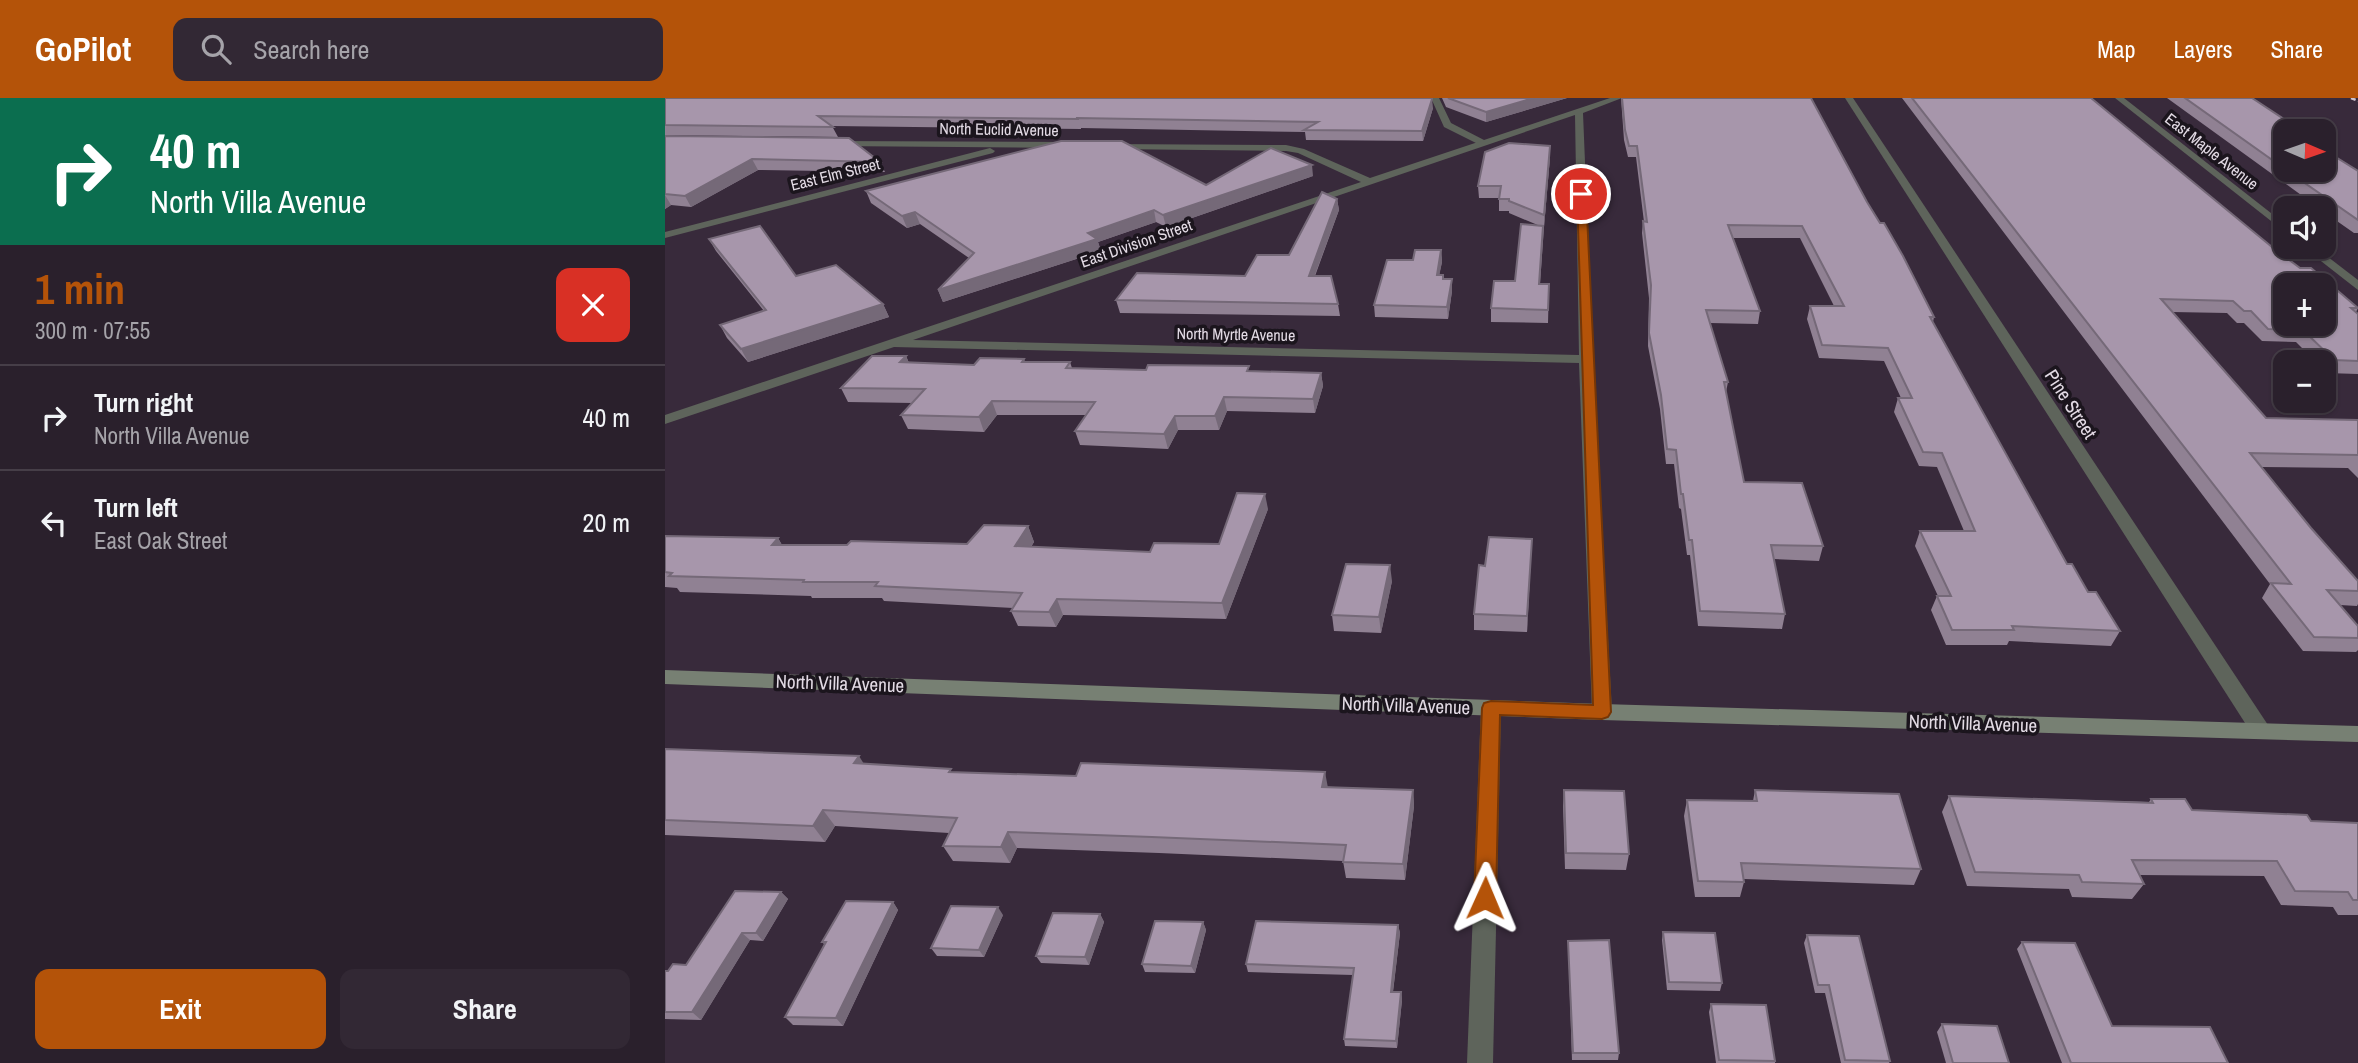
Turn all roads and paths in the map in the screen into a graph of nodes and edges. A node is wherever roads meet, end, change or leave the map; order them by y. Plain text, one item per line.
1 (1618, 98) edge
2 (1849, 98) edge
3 (2119, 98) edge
4 (1434, 99) edge
5 (1579, 111) junction
6 (821, 143) edge
7 (1483, 143) junction
8 (1014, 145) junction
9 (1082, 146) edge
10 (1095, 146) edge
11 (1369, 181) junction
12 (2273, 220) edge
13 (665, 235) edge
14 (2323, 259) edge
15 (2358, 286) edge
16 (885, 343) junction
17 (1586, 359) junction
18 (665, 420) edge
19 (665, 677) edge
20 (1491, 708) junction
21 (1602, 712) junction
22 (2261, 731) junction
23 (2358, 734) edge
24 (1480, 1063) edge

1 - 5 street, East Division Street
2 - 22 street, Pine Street
3 - 12 street, East Maple Avenue
4 - 7 street
5 - 7 street, East Division Street
5 - 17 street
6 - 8 street, North Euclid Avenue
7 - 11 street, East Division Street
8 - 9 street, North Euclid Avenue
8 - 13 street, East Elm Street
10 - 11 street
11 - 16 street, East Division Street
14 - 15 street
16 - 17 street, North Myrtle Avenue
16 - 18 street, East Division Street
17 - 21 street
19 - 20 street, North Villa Avenue
20 - 21 street, North Villa Avenue
20 - 24 street
21 - 22 street, North Villa Avenue
22 - 23 street, North Villa Avenue

